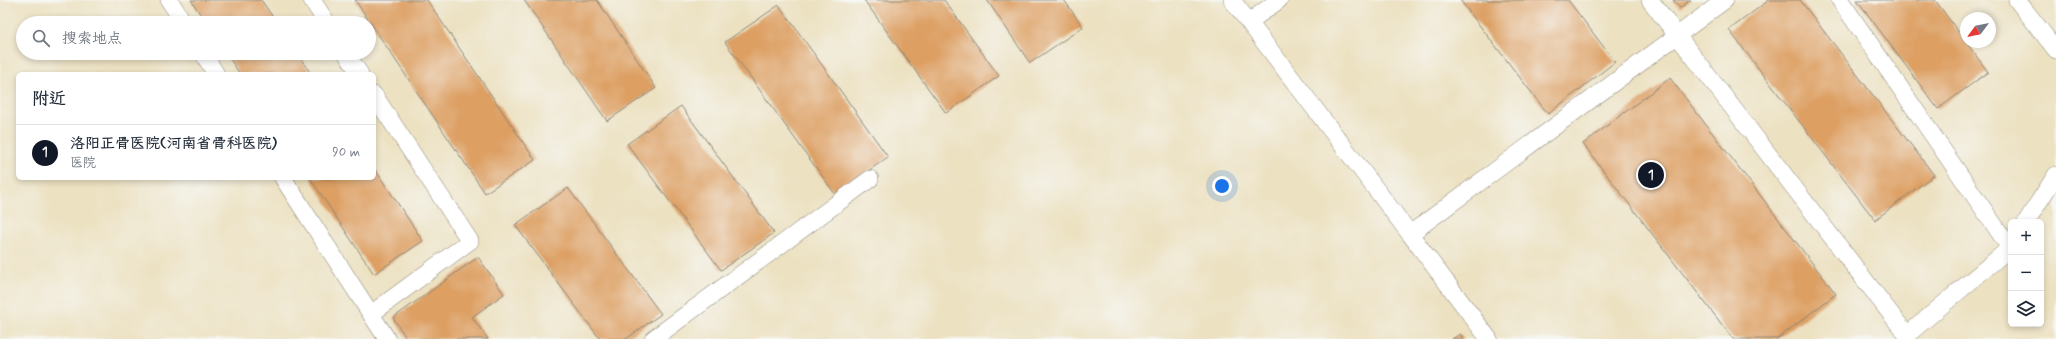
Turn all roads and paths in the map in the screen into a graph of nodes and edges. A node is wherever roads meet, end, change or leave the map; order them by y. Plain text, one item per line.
1 (169, 0) edge
2 (312, 0) edge
3 (1232, 0) edge
4 (1279, 0) edge
5 (1650, 0) edge
6 (1726, 0) edge
7 (1840, 0) edge
8 (2017, 0) edge
9 (179, 16) edge
10 (322, 16) edge
11 (1249, 22) junction
12 (1678, 37) junction
13 (2056, 50) edge
14 (207, 60) edge
15 (351, 60) edge
16 (215, 72) edge
17 (359, 72) edge
18 (376, 98) edge
19 (2056, 175) edge
20 (870, 179) dead end
21 (284, 180) edge
22 (2028, 219) edge
23 (1410, 234) junction
24 (2008, 243) edge
25 (2008, 250) edge
26 (371, 314) junction
27 (1905, 337) edge
28 (387, 339) edge
29 (653, 339) edge
30 (1489, 339) edge

1 - 9 lane
2 - 10 lane
3 - 11 lane
4 - 11 lane
5 - 12 lane
6 - 12 lane
7 - 24 lane
8 - 13 lane
11 - 23 lane
12 - 23 lane
12 - 27 lane
14 - 16 lane
15 - 17 lane
18 - 26 lane
19 - 22 lane
20 - 29 lane
21 - 26 lane
23 - 30 lane
25 - 27 lane
26 - 28 lane

